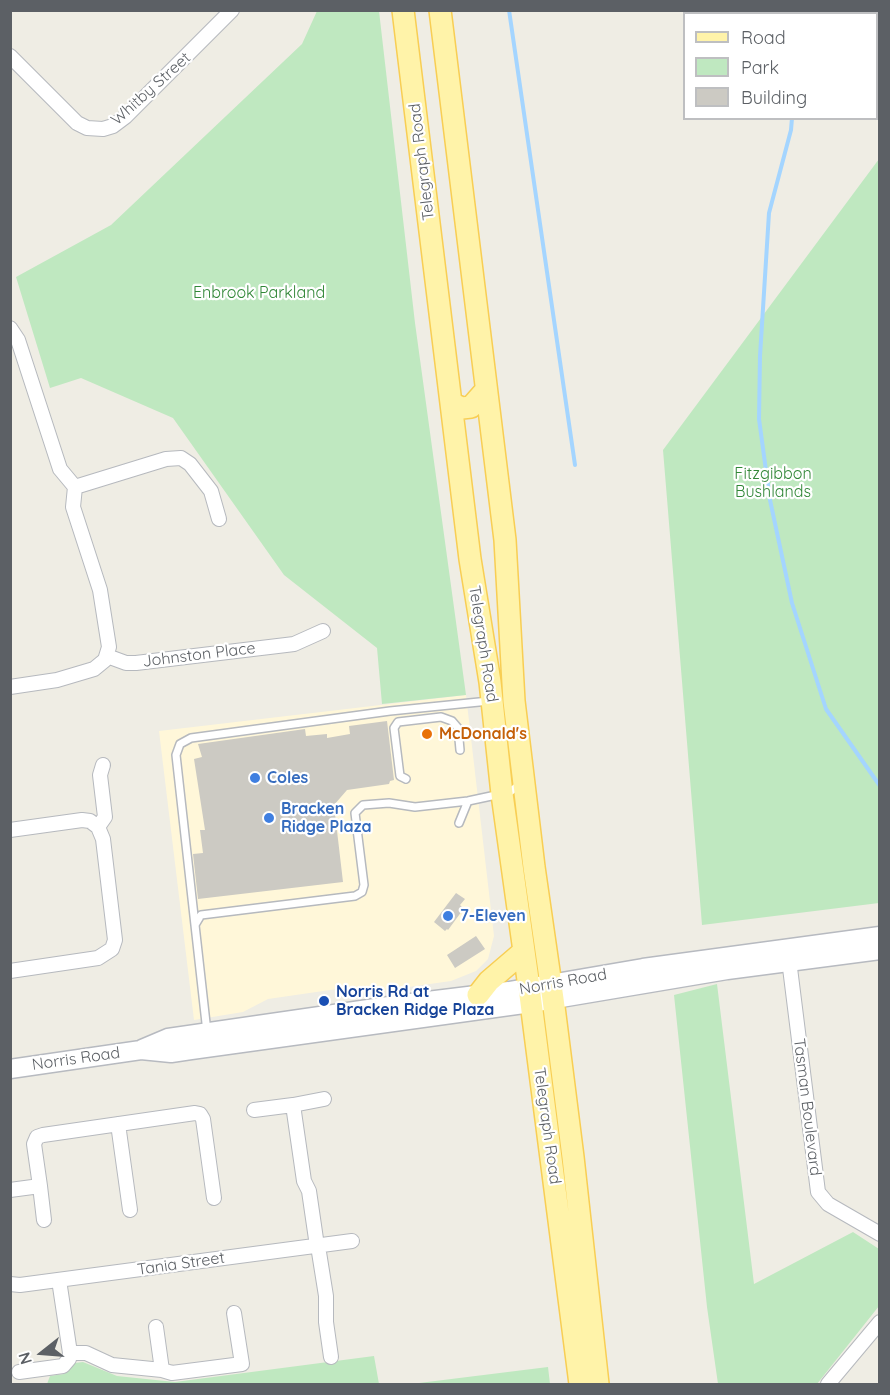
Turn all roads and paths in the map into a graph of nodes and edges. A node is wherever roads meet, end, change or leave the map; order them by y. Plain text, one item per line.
1 (232, 10) edge
2 (403, 10) edge
3 (440, 10) edge
4 (10, 56) edge
5 (10, 328) edge
6 (486, 390) junction
7 (451, 403) junction
8 (491, 425) junction
9 (456, 438) junction
10 (75, 487) junction
11 (219, 519) dead end
12 (323, 631) dead end
13 (107, 656) junction
14 (10, 687) edge
15 (492, 701) junction
16 (460, 750) dead end
17 (104, 765) dead end
18 (406, 779) dead end
19 (524, 780) junction
20 (502, 794) junction
21 (468, 801) junction
22 (459, 823) dead end
23 (98, 827) junction
24 (10, 830) edge
25 (195, 925) junction
26 (879, 936) edge
27 (879, 950) edge
28 (524, 951) junction
29 (788, 955) junction
30 (10, 971) edge
31 (552, 991) junction
32 (478, 995) junction
33 (530, 995) junction
34 (208, 1040) junction
35 (10, 1068) edge
36 (324, 1099) dead end
37 (293, 1105) junction
38 (254, 1110) dead end
39 (118, 1124) junction
40 (40, 1186) junction
41 (10, 1190) edge
42 (214, 1198) dead end
43 (130, 1210) dead end
44 (45, 1220) dead end
45 (879, 1234) edge
46 (352, 1241) dead end
47 (318, 1246) junction
48 (59, 1280) junction
49 (10, 1284) edge
50 (234, 1313) dead end
51 (879, 1322) edge
52 (156, 1327) dead end
53 (70, 1353) junction
54 (331, 1357) dead end
55 (162, 1370) junction
56 (19, 1372) dead end
57 (580, 1384) edge
58 (598, 1384) edge
59 (828, 1384) edge

1 - 4 street, Whitby Street
2 - 7 main road, Telegraph Road
3 - 6 main road, Telegraph Road
5 - 10 street
6 - 7 main road
6 - 8 main road, Telegraph Road
7 - 9 main road, Telegraph Road
8 - 9 main road
8 - 19 main road, Telegraph Road
9 - 15 main road, Telegraph Road
10 - 11 street
10 - 13 street
12 - 13 street, Johnston Place
13 - 14 street
15 - 20 main road, Telegraph Road
15 - 25 lane
16 - 18 lane
17 - 23 street
19 - 20 lane
19 - 31 main road, Telegraph Road
20 - 21 lane
20 - 28 main road, Telegraph Road
21 - 22 lane
21 - 25 lane
23 - 24 street
23 - 30 street
25 - 34 lane
26 - 29 main road, Norris Road
27 - 29 main road, Norris Road
28 - 32 main road
28 - 33 main road, Telegraph Road
29 - 31 main road, Norris Road
29 - 45 street, Tasman Boulevard
31 - 33 main road, Norris Road
31 - 58 main road, Telegraph Road
32 - 33 main road, Norris Road
32 - 34 main road, Norris Road
33 - 34 main road, Norris Road
33 - 57 main road, Telegraph Road
34 - 35 main road, Norris Road
36 - 37 street
37 - 38 street
37 - 47 street
39 - 40 street
39 - 42 street
39 - 43 street
40 - 41 street
40 - 44 street
46 - 47 street, Tania Street
47 - 48 street, Tania Street
47 - 54 street
48 - 49 street, Tania Street
48 - 53 street
50 - 55 street
51 - 59 street
52 - 55 street
53 - 55 street
53 - 56 street

